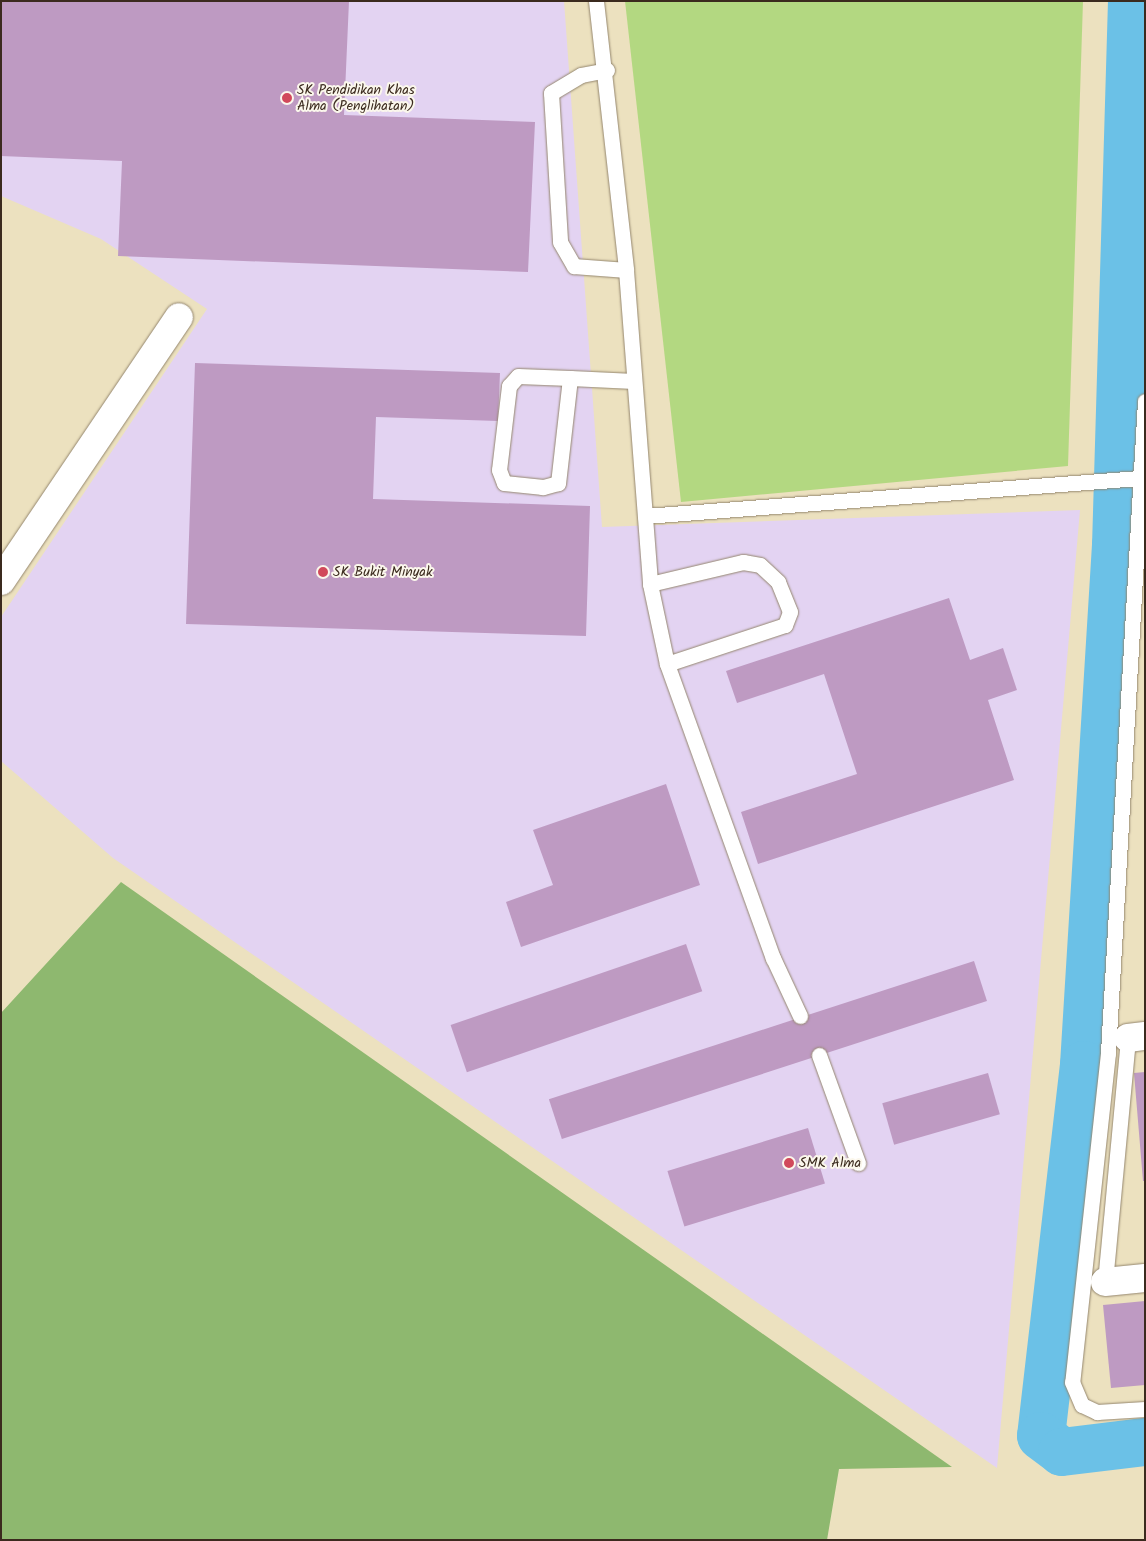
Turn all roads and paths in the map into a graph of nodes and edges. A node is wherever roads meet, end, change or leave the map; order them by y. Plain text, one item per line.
1 (596, 1) edge
2 (607, 70) junction
3 (626, 270) junction
4 (178, 316) dead end
5 (570, 378) junction
6 (634, 381) junction
7 (1145, 401) edge
8 (1135, 478) junction
9 (645, 516) junction
10 (1, 581) edge
11 (650, 584) junction
12 (667, 664) junction
13 (800, 1016) dead end
14 (1136, 1037) edge
15 (819, 1055) dead end
16 (858, 1163) dead end
17 (1145, 1278) edge
18 (1105, 1282) joint
19 (1145, 1409) edge

1 - 2 lane
2 - 3 lane
2 - 3 lane
3 - 6 lane
4 - 10 street
5 - 5 lane
5 - 6 lane
6 - 9 lane
7 - 8 lane
8 - 9 lane
8 - 19 lane
9 - 11 lane
11 - 12 lane
11 - 12 lane
12 - 13 lane
14 - 18 lane
15 - 16 lane
17 - 18 street

